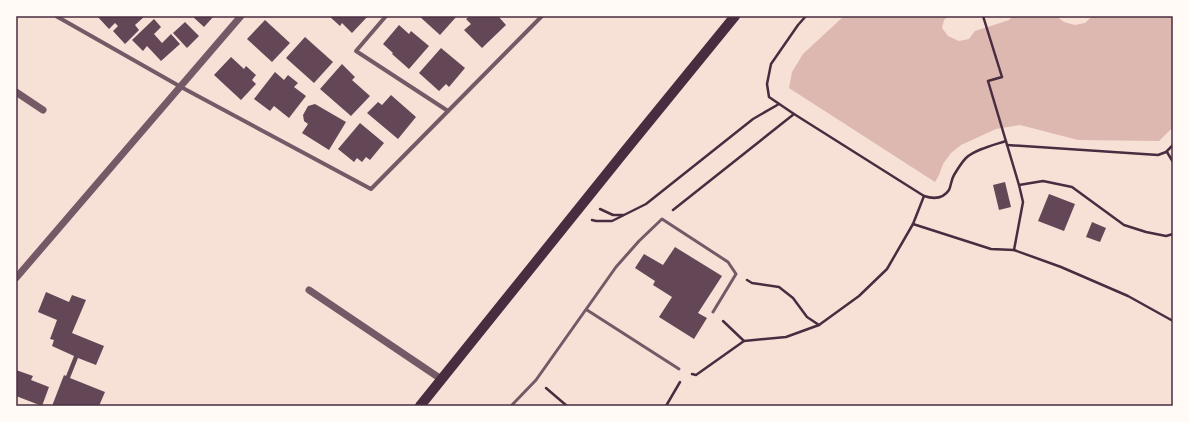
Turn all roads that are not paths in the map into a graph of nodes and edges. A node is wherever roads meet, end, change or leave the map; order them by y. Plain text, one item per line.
1 (241, 16) edge
2 (386, 16) edge
3 (542, 16) edge
4 (735, 16) edge
5 (58, 17) edge
6 (181, 87) junction
7 (16, 92) edge
8 (43, 110) dead end
9 (448, 111) junction
10 (16, 278) edge
11 (309, 290) dead end
12 (587, 310) junction
13 (713, 312) road end
14 (679, 369) road end
15 (441, 380) junction
16 (420, 406) edge
17 (512, 406) edge

1 - 6 street
2 - 9 street
3 - 9 street
4 - 15 main road
5 - 6 street
6 - 9 street
6 - 10 street
7 - 8 street
11 - 15 street
12 - 13 lane
12 - 14 lane
12 - 17 lane
15 - 16 main road

